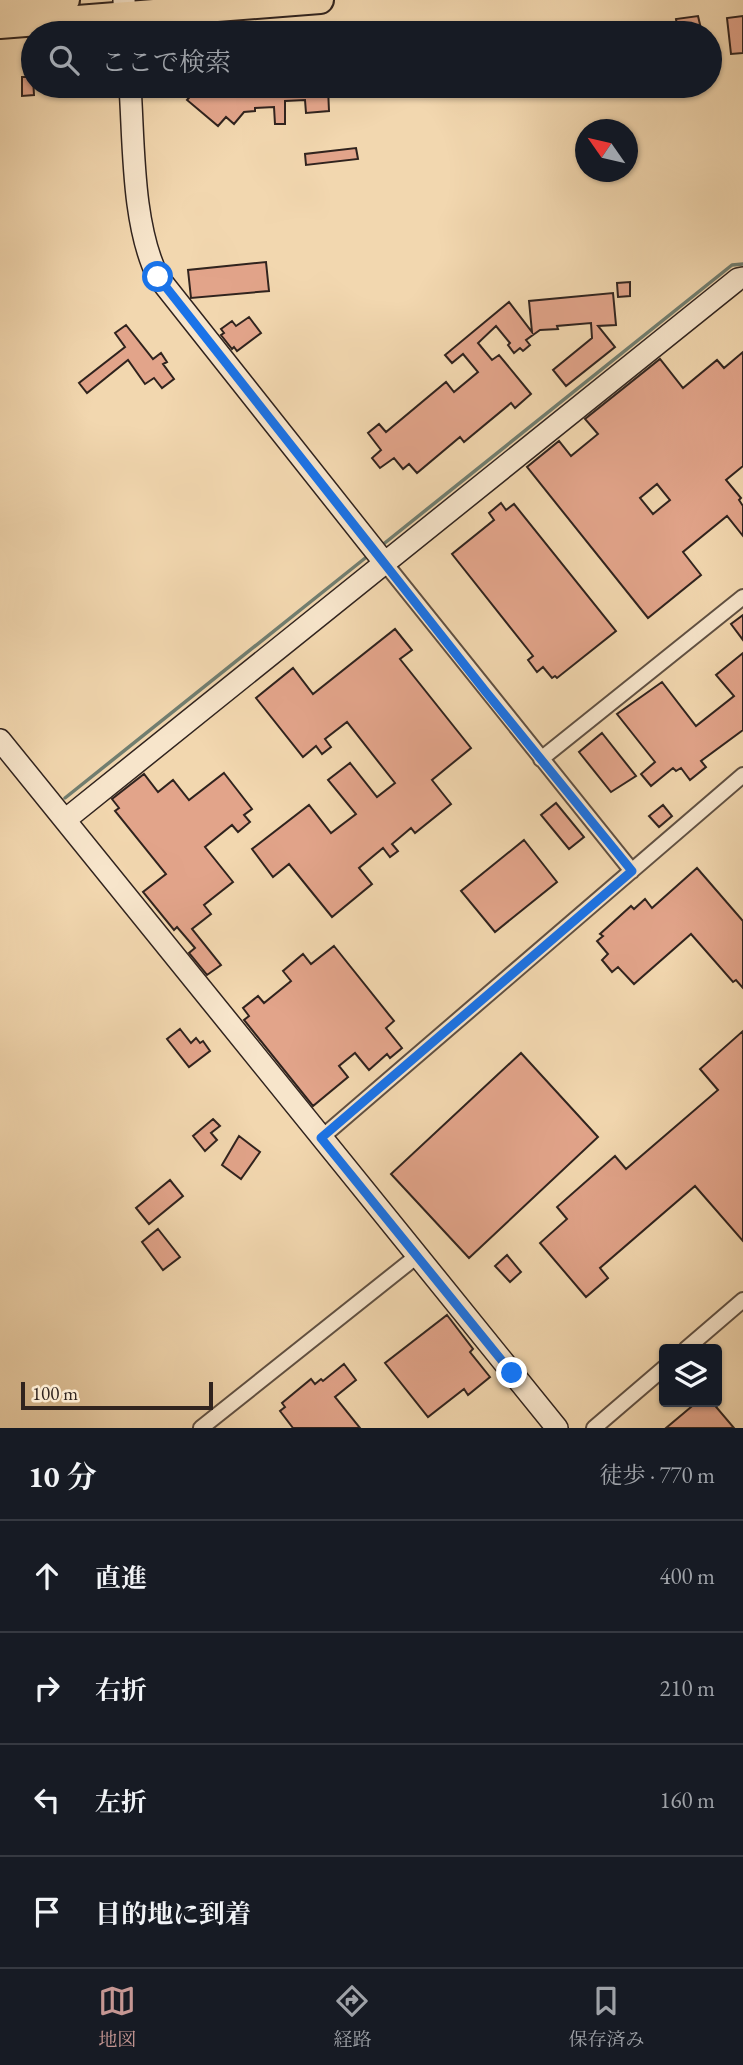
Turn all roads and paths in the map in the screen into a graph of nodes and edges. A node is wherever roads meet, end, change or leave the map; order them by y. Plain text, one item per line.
1 (66, 0) edge
2 (320, 0) edge
3 (0, 5) edge
4 (125, 16) edge
5 (56, 21) edge
6 (21, 23) edge
7 (0, 25) edge
8 (131, 98) edge
9 (743, 278) edge
10 (378, 555) junction
11 (743, 597) edge
12 (0, 740) edge
13 (541, 759) junction
14 (743, 775) edge
15 (65, 820) junction
16 (632, 871) junction
17 (321, 1138) junction
18 (417, 1256) junction
19 (743, 1300) edge
20 (691, 1344) edge
21 (659, 1371) edge
22 (201, 1428) edge
23 (556, 1428) edge
24 (594, 1428) edge

1 - 3 highway
2 - 4 highway
4 - 5 highway
6 - 7 highway
8 - 10 street
9 - 10 street
10 - 13 street
10 - 15 street
11 - 13 street
12 - 15 street
13 - 16 street
14 - 16 street
15 - 17 street
16 - 17 street
17 - 18 street
18 - 22 street
18 - 23 street
19 - 20 street
21 - 24 street

